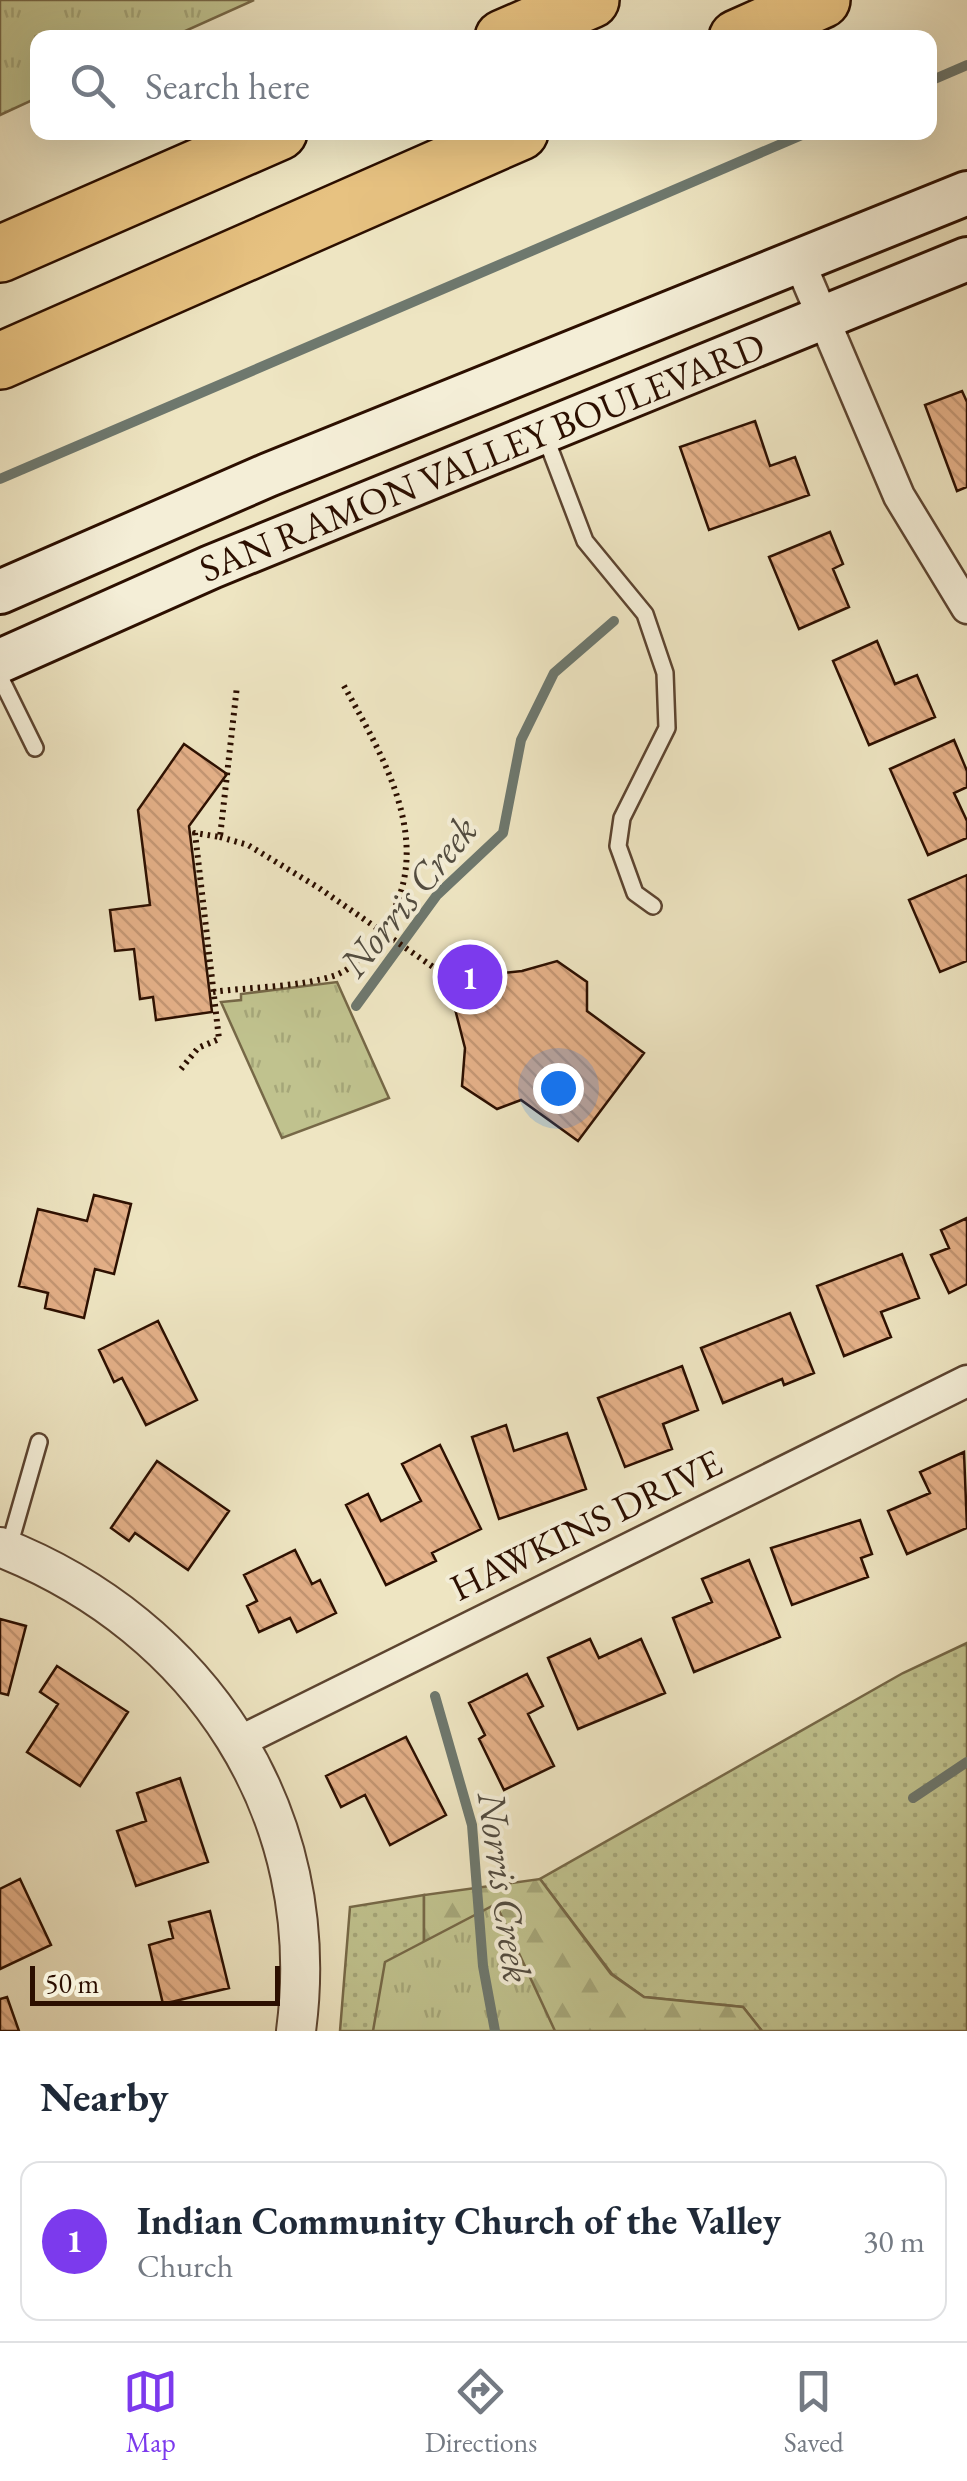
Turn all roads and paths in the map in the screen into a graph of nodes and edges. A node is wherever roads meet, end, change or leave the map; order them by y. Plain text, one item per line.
1 (591, 0) edge
2 (822, 0) edge
3 (521, 30) edge
4 (754, 30) edge
5 (261, 140) edge
6 (502, 140) edge
7 (967, 193) edge
8 (0, 254) edge
9 (967, 259) edge
10 (798, 261) junction
11 (822, 318) junction
12 (0, 361) edge
13 (544, 432) junction
14 (959, 578) edge
15 (0, 592) edge
16 (967, 608) edge
17 (0, 661) edge
18 (0, 677) edge
19 (342, 684) dead end
20 (237, 686) dead end
21 (35, 748) dead end
22 (220, 837) junction
23 (653, 906) dead end
24 (382, 930) junction
25 (465, 989) dead end
26 (214, 992) junction
27 (181, 1069) dead end
28 (967, 1381) edge
29 (40, 1442) dead end
30 (4, 1549) edge
31 (241, 1741) junction
32 (296, 2031) edge

1 - 3 highway
2 - 4 highway
5 - 8 highway
6 - 12 highway
7 - 10 main road, SAN RAMON VALLEY BOULEVARD
9 - 11 main road, SAN RAMON VALLEY BOULEVARD
10 - 11 street
10 - 15 main road, SAN RAMON VALLEY BOULEVARD
11 - 13 main road, SAN RAMON VALLEY BOULEVARD
11 - 14 street
13 - 17 main road, SAN RAMON VALLEY BOULEVARD
13 - 23 lane
14 - 16 street
18 - 21 lane
19 - 24 path
20 - 22 path
22 - 24 path
22 - 26 path
24 - 25 path
24 - 26 path
26 - 27 path
28 - 31 street, HAWKINS DRIVE
29 - 30 lane
30 - 31 street
31 - 32 street

